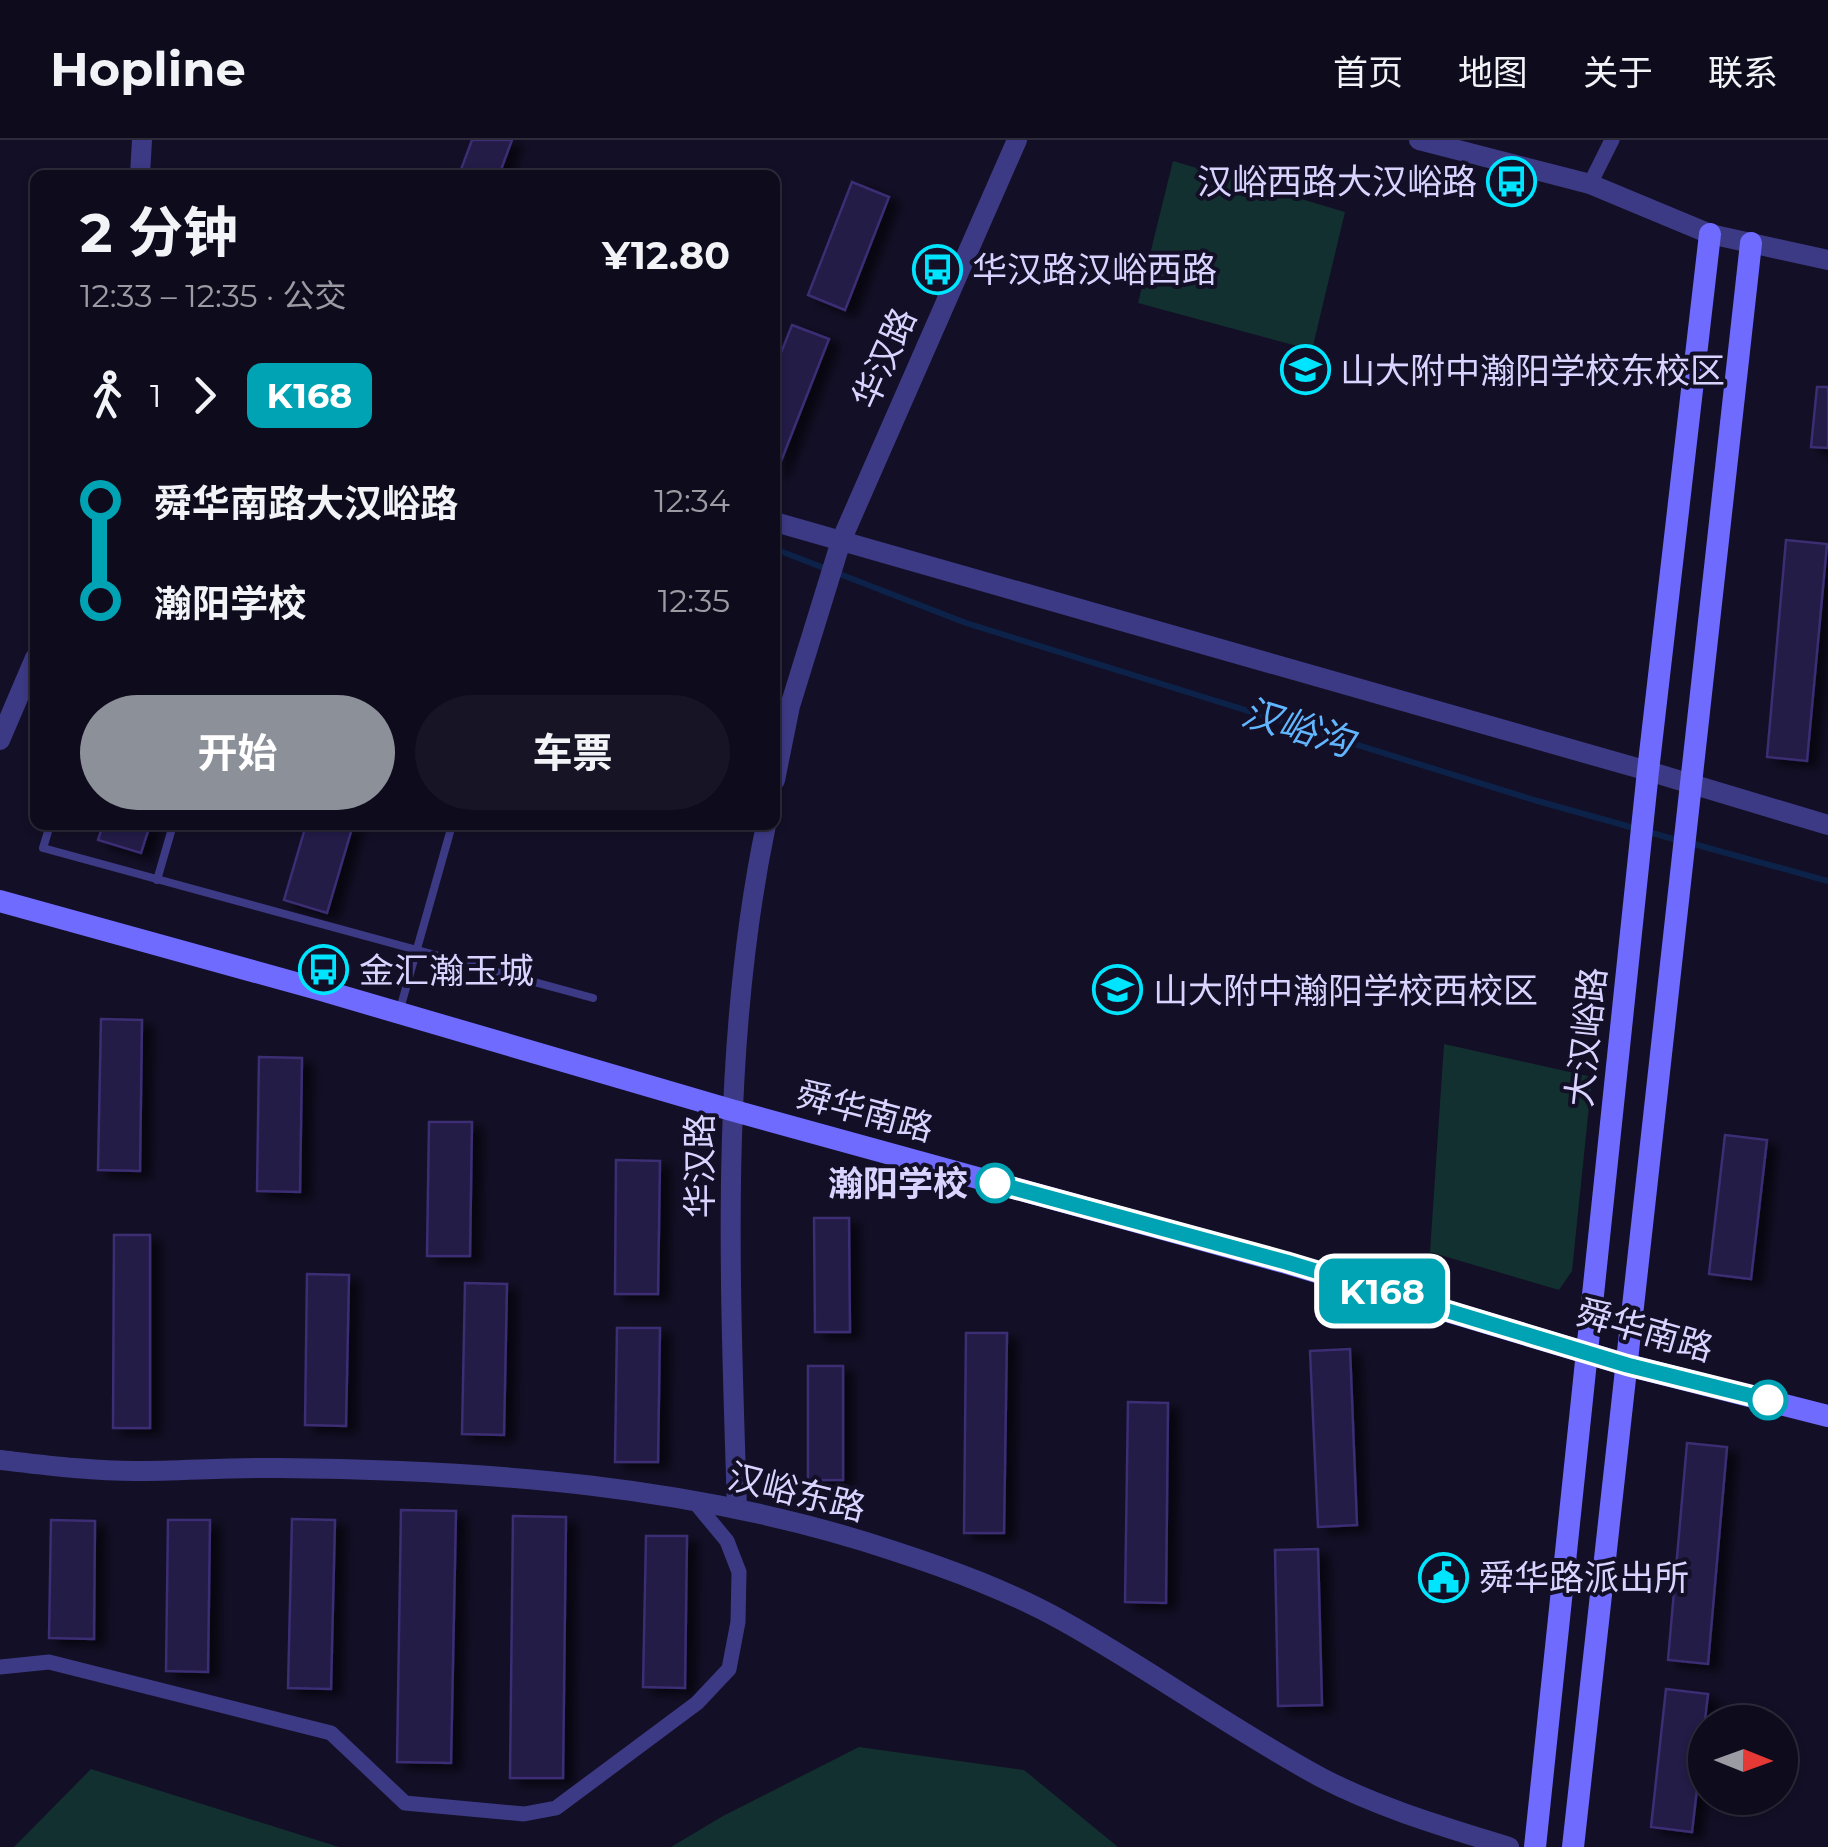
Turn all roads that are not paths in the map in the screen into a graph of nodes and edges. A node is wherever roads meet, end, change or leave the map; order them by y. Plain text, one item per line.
1 (142, 140) edge
2 (1017, 140) edge
3 (1419, 140) edge
4 (1612, 140) edge
5 (140, 170) edge
6 (1590, 184) junction
7 (1710, 234) junction
8 (1751, 243) junction
9 (1828, 260) edge
10 (780, 523) edge
11 (841, 541) junction
12 (30, 670) edge
13 (0, 740) edge
14 (780, 755) edge
15 (1648, 771) junction
16 (1691, 784) junction
17 (1828, 825) edge
18 (48, 830) edge
19 (171, 830) edge
20 (451, 830) edge
21 (765, 830) edge
22 (156, 880) junction
23 (0, 901) edge
24 (417, 950) junction
25 (593, 998) dead end
26 (399, 1013) junction
27 (731, 1110) junction
28 (1588, 1351) junction
29 (1627, 1365) junction
30 (1828, 1416) edge
31 (0, 1460) edge
32 (693, 1500) junction
33 (737, 1509) junction
34 (0, 1666) edge
35 (1509, 1847) edge
36 (1535, 1847) edge
37 (1573, 1847) edge

1 - 5 street
2 - 11 street, 华汉路
3 - 6 street
4 - 6 street
6 - 7 street
7 - 8 street
7 - 15 main road, 大汉峪路
8 - 9 street
8 - 16 main road
10 - 11 street
11 - 14 street, 华汉路
11 - 15 street
12 - 13 street
15 - 16 street
15 - 28 main road, 大汉峪路
16 - 17 street
16 - 29 main road
18 - 22 lane
19 - 22 lane
20 - 24 lane
21 - 27 street, 华汉路
22 - 24 lane
23 - 26 main road, 舜华南路
24 - 25 lane
24 - 26 lane
26 - 27 main road, 舜华南路
27 - 28 main road, 舜华南路
27 - 33 street, 华汉路
28 - 29 main road, 舜华南路
28 - 36 main road, 大汉峪路
29 - 30 main road, 舜华南路
29 - 37 main road
31 - 32 street, 汉峪东路
32 - 33 street, 汉峪东路
32 - 34 street
33 - 35 street, 汉峪东路

